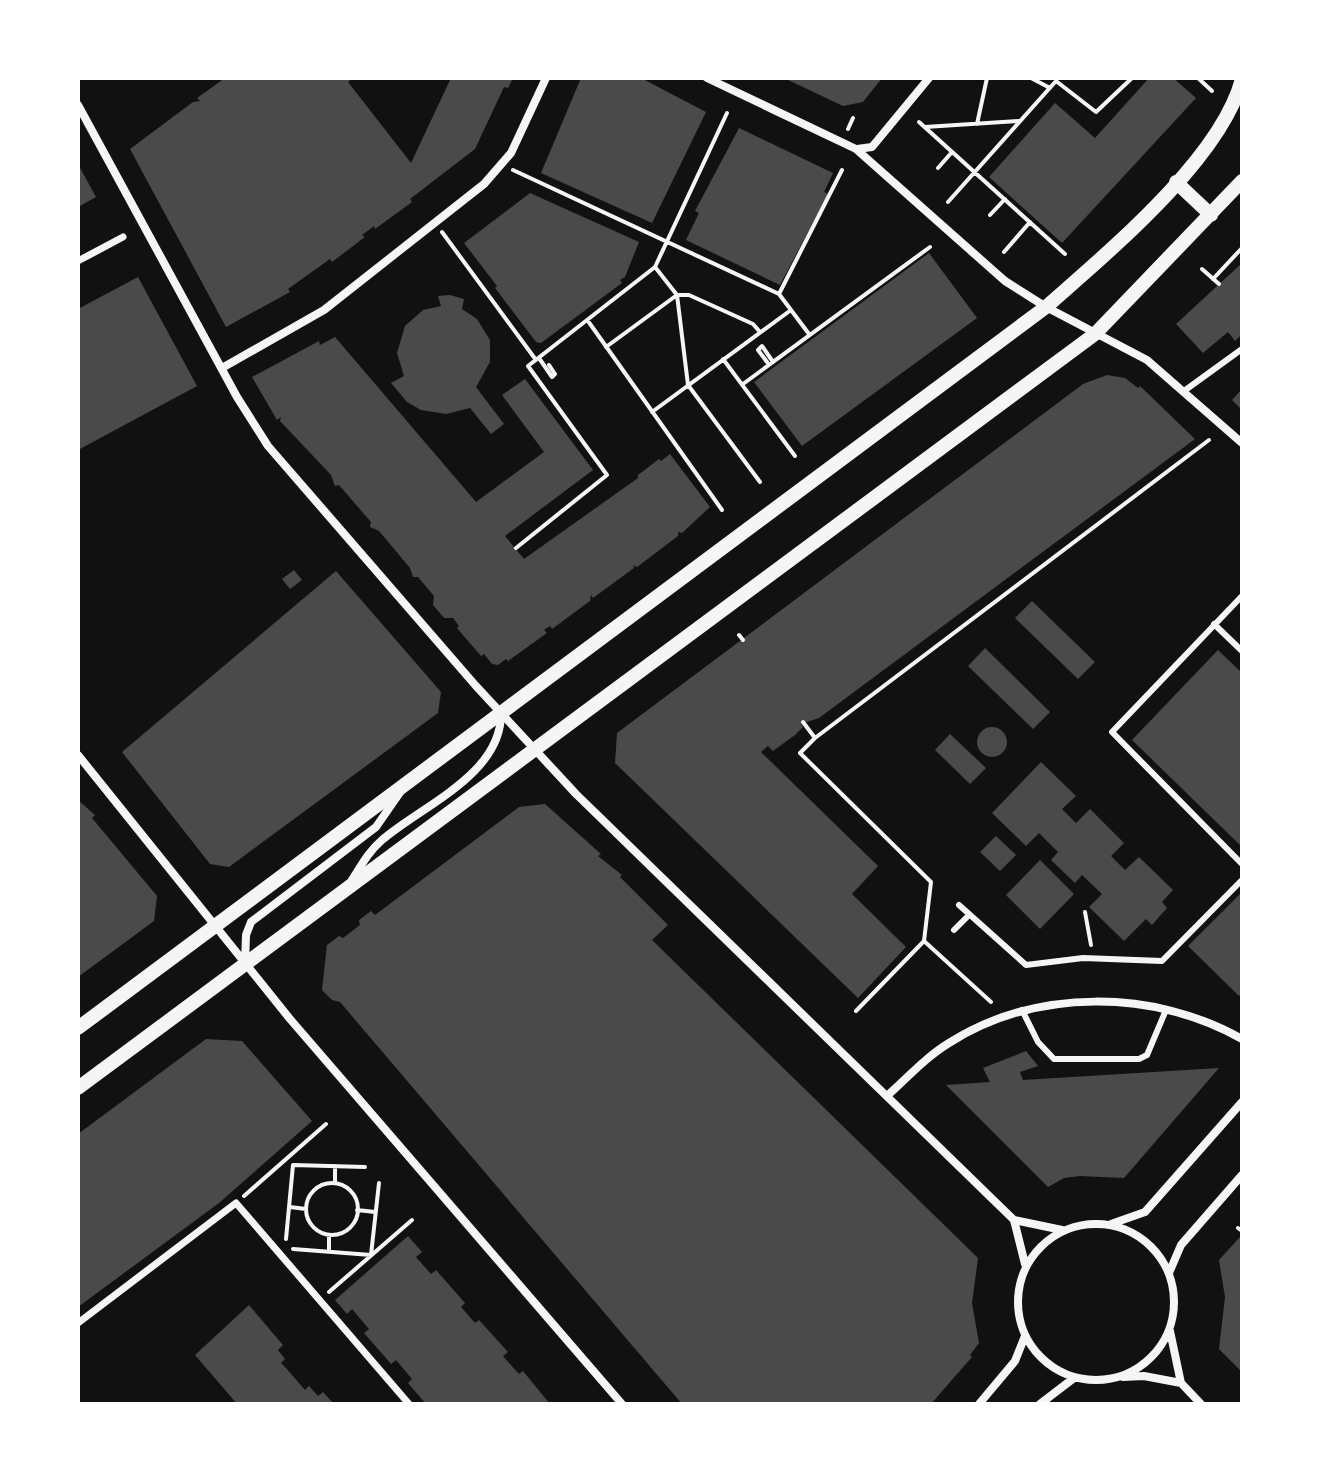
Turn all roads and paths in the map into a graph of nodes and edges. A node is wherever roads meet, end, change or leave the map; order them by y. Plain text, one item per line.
1 (546, 78) edge
2 (707, 78) edge
3 (929, 78) edge
4 (987, 78) edge
5 (1031, 78) edge
6 (1132, 78) edge
7 (1198, 78) edge
8 (1242, 79) edge
9 (1050, 89) junction
10 (1212, 91) dead end
11 (78, 105) edge
12 (727, 113) dead end
13 (1021, 121) junction
14 (919, 122) dead end
15 (977, 124) junction
16 (925, 127) junction
17 (856, 149) junction
18 (952, 152) junction
19 (503, 165) junction
20 (938, 168) dead end
21 (842, 170) dead end
22 (975, 172) junction
23 (1242, 181) edge
24 (1176, 182) junction
25 (1005, 199) junction
26 (948, 202) dead end
27 (990, 215) dead end
28 (1211, 215) junction
29 (1030, 222) junction
30 (436, 224) junction
31 (123, 237) dead end
32 (667, 240) junction
33 (930, 247) dead end
34 (1242, 248) edge
35 (1004, 252) dead end
36 (1065, 254) dead end
37 (78, 261) edge
38 (655, 267) junction
39 (1202, 269) dead end
40 (1213, 279) junction
41 (1219, 284) dead end
42 (779, 294) junction
43 (677, 295) junction
44 (1046, 307) junction
45 (791, 310) junction
46 (588, 321) junction
47 (760, 332) junction
48 (809, 334) junction
49 (1095, 334) junction
50 (606, 347) junction
51 (1242, 349) edge
52 (537, 359) junction
53 (723, 359) junction
54 (549, 365) dead end
55 (222, 368) junction
56 (743, 384) junction
57 (688, 385) junction
58 (1184, 391) junction
59 (652, 412) junction
60 (1209, 440) dead end
61 (1242, 443) edge
62 (795, 456) dead end
63 (760, 482) dead end
64 (722, 510) dead end
65 (516, 548) dead end
66 (1242, 596) edge
67 (1214, 624) junction
68 (1242, 651) edge
69 (501, 713) junction
70 (803, 722) dead end
71 (815, 738) junction
72 (533, 748) junction
73 (78, 755) edge
74 (402, 790) junction
75 (1242, 864) edge
76 (1242, 880) edge
77 (348, 886) junction
78 (959, 905) dead end
79 (1085, 912) dead end
80 (969, 915) junction
81 (217, 927) junction
82 (954, 930) dead end
83 (924, 941) junction
84 (1092, 958) junction
85 (245, 963) junction
86 (991, 1002) dead end
87 (1022, 1010) junction
88 (1166, 1010) junction
89 (856, 1011) dead end
90 (78, 1028) edge
91 (1242, 1039) edge
92 (78, 1088) edge
93 (888, 1095) junction
94 (1242, 1102) edge
95 (326, 1124) dead end
96 (287, 1158) junction
97 (293, 1165) junction
98 (335, 1166) junction
99 (365, 1167) dead end
100 (1242, 1175) edge
101 (335, 1183) junction
102 (379, 1183) dead end
103 (236, 1203) junction
104 (290, 1207) junction
105 (306, 1209) junction
106 (357, 1210) junction
107 (376, 1212) junction
108 (412, 1220) dead end
109 (1014, 1220) junction
110 (1108, 1224) junction
111 (1063, 1230) junction
112 (329, 1235) junction
113 (329, 1252) junction
114 (371, 1255) junction
115 (1025, 1264) junction
116 (1169, 1274) junction
117 (320, 1300) junction
118 (78, 1323) edge
119 (1170, 1331) junction
120 (1025, 1336) junction
121 (1118, 1377) junction
122 (1074, 1378) junction
123 (1181, 1383) junction
124 (409, 1404) edge
125 (622, 1404) edge
126 (979, 1404) edge
127 (1040, 1404) edge
128 (1201, 1404) edge

1 - 19 street
2 - 17 street
3 - 17 street
4 - 15 path
5 - 9 path
6 - 9 path
7 - 10 path
8 - 24 street
9 - 13 path
11 - 55 street
12 - 32 path
13 - 15 path
13 - 22 path
14 - 16 path
15 - 16 path
16 - 18 path
17 - 44 street
18 - 20 path
18 - 22 path
19 - 30 street
19 - 32 path
21 - 42 path
22 - 25 path
22 - 26 path
23 - 28 street
24 - 28 street
24 - 44 street
25 - 27 path
25 - 29 path
28 - 49 street
29 - 35 path
29 - 36 path
30 - 52 path
30 - 55 street
31 - 37 street
32 - 38 path
32 - 42 path
33 - 48 path
34 - 40 path
38 - 43 path
38 - 46 path
39 - 40 path
40 - 41 path
42 - 45 path
43 - 47 path
43 - 50 path
43 - 57 path
44 - 49 street
44 - 69 street
45 - 47 path
45 - 48 path
46 - 50 path
46 - 52 path
47 - 53 path
48 - 56 path
49 - 58 street
49 - 72 street
50 - 59 path
51 - 58 lane
52 - 54 path
52 - 65 path
53 - 56 path
53 - 57 path
55 - 69 street
56 - 62 path
57 - 59 path
57 - 63 path
58 - 61 street
59 - 64 path
60 - 71 path
66 - 67 lane
67 - 68 lane
67 - 75 lane
69 - 72 street
69 - 74 street
69 - 77 street
70 - 71 path
71 - 83 path
72 - 77 street
72 - 93 street
73 - 81 street
74 - 81 street
74 - 85 street
76 - 84 lane
77 - 85 street
78 - 80 lane
79 - 84 path
80 - 82 lane
80 - 84 lane
81 - 85 street
81 - 90 street
83 - 86 path
83 - 89 path
85 - 92 street
85 - 125 street
87 - 88 street
87 - 88 lane
87 - 93 street
88 - 91 street
93 - 109 street
94 - 110 street
95 - 96 path
96 - 97 path
96 - 103 path
97 - 98 path
97 - 104 path
98 - 99 path
98 - 101 path
100 - 116 street
101 - 105 path
101 - 106 path
102 - 107 path
103 - 117 street
103 - 118 street
104 - 105 path
104 - 113 path
105 - 112 path
106 - 107 path
106 - 112 path
107 - 114 path
108 - 114 path
109 - 111 street
109 - 115 street
110 - 111 street
110 - 116 street
111 - 115 street
112 - 113 path
113 - 114 path
114 - 117 path
115 - 120 street
116 - 119 street
117 - 124 street
119 - 121 street
119 - 123 street
120 - 122 street
120 - 126 street
121 - 122 street
121 - 123 street
122 - 127 street
123 - 128 street

